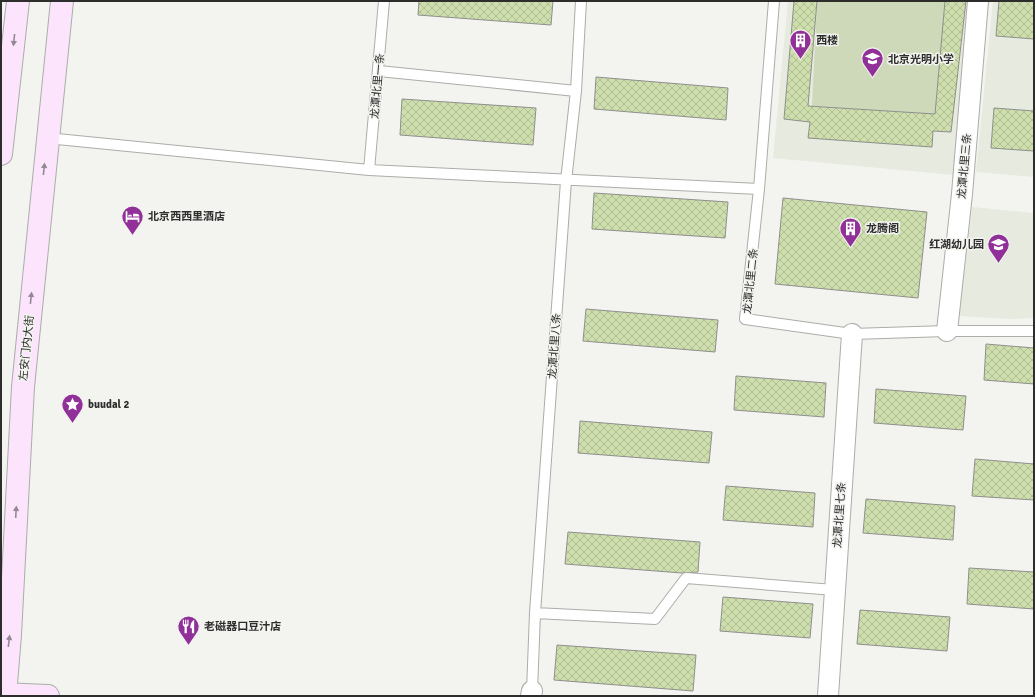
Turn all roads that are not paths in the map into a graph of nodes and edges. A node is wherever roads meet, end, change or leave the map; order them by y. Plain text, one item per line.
1 (18, 1) edge
2 (62, 1) edge
3 (384, 1) edge
4 (581, 1) edge
5 (774, 1) edge
6 (978, 1) edge
7 (379, 71) junction
8 (576, 91) junction
9 (47, 138) junction
10 (1, 154) edge
11 (369, 170) junction
12 (566, 181) junction
13 (759, 189) junction
14 (947, 331) junction
15 (1034, 331) edge
16 (852, 334) junction
17 (834, 590) junction
18 (535, 613) junction
19 (532, 694) edge
20 (3, 695) edge
21 (48, 696) edge
22 (828, 696) edge

1 -> 10 street
2 - 9 street, 左安门内大街
3 - 7 lane, 龙潭北里一条
4 - 8 lane, 龙潭北里八条
5 - 13 lane, 龙潭北里二条
6 - 14 street, 龙潭北里三条
7 - 8 lane
7 - 11 lane, 龙潭北里一条
8 - 12 lane, 龙潭北里八条
9 - 11 lane
20 -> 9 street, 左安门内大街
11 - 12 lane
12 - 13 lane
12 - 18 lane, 龙潭北里八条
13 - 16 lane, 龙潭北里二条
14 - 15 lane, 龙潭北里二条
14 - 16 lane, 龙潭北里二条
16 - 17 street, 龙潭北里七条
17 - 18 lane
17 - 22 street, 龙潭北里七条
18 - 19 lane, 龙潭北里八条
20 - 21 street

